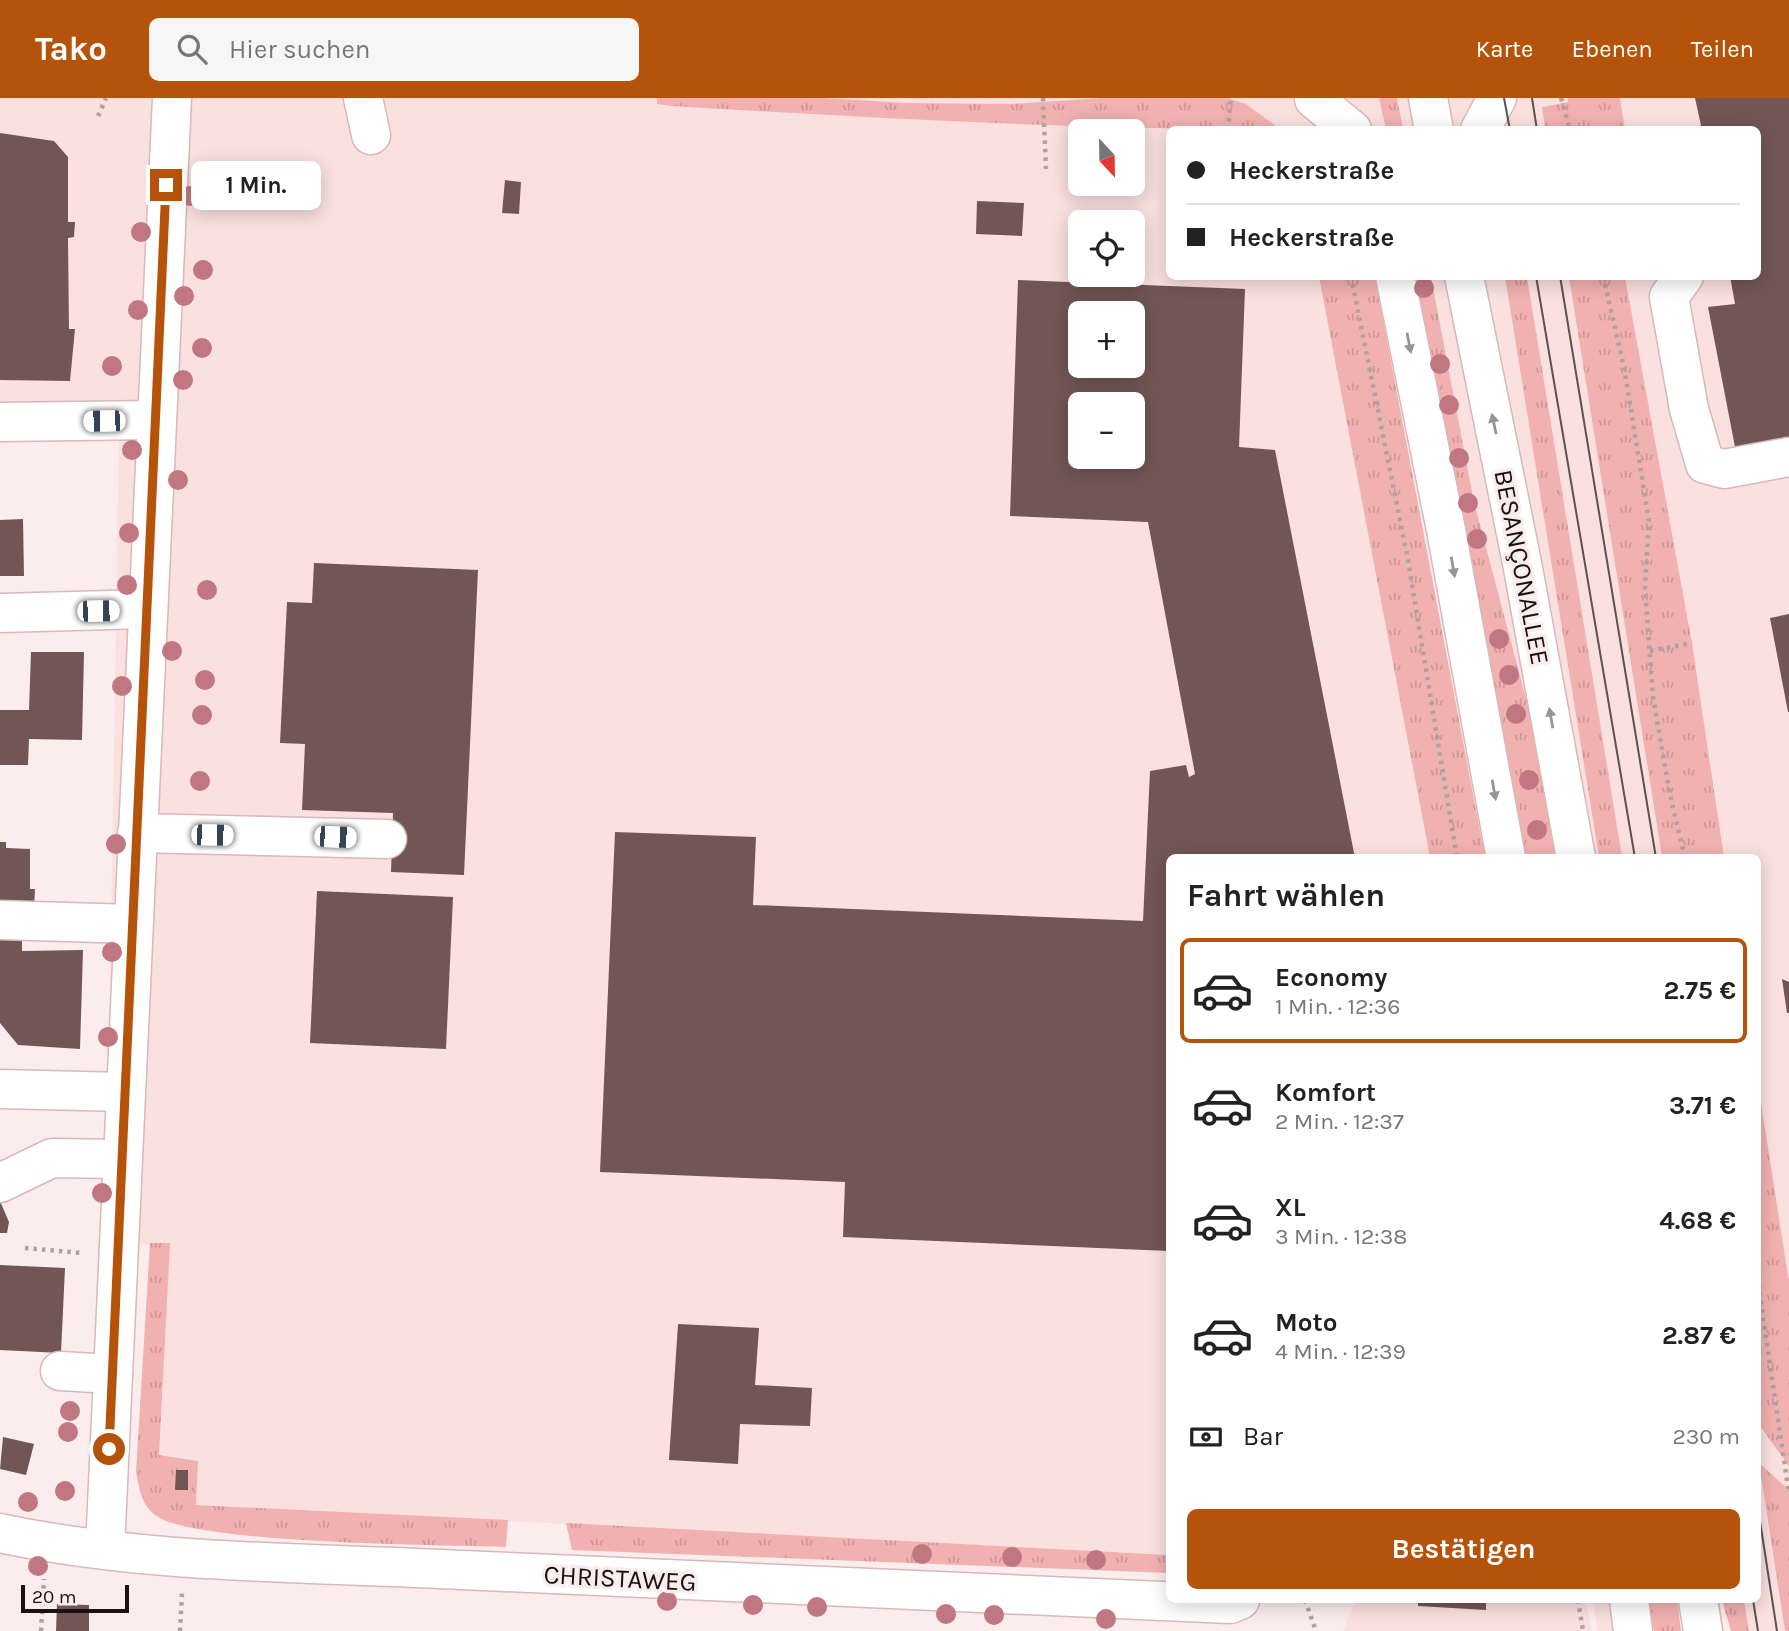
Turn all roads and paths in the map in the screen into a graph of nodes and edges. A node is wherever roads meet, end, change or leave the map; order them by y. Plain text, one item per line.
1 (106, 98) edge
2 (172, 98) edge
3 (363, 98) edge
4 (1043, 98) edge
5 (1231, 98) edge
6 (1314, 98) edge
7 (1358, 98) edge
8 (1429, 98) edge
9 (1497, 98) edge
10 (1561, 98) edge
11 (98, 116) dead end
12 (1228, 126) edge
13 (1347, 126) edge
14 (1364, 126) edge
15 (1433, 126) edge
16 (1482, 126) edge
17 (1569, 126) edge
18 (371, 135) dead end
19 (1046, 169) dead end
20 (1352, 280) edge
21 (1396, 280) edge
22 (1465, 280) edge
23 (1604, 280) edge
24 (1681, 280) edge
25 (155, 420) junction
26 (0, 422) edge
27 (1789, 457) edge
28 (147, 609) junction
29 (0, 613) edge
30 (1692, 643) dead end
31 (1650, 651) junction
32 (137, 833) junction
33 (387, 839) dead end
34 (1456, 854) edge
35 (1505, 854) edge
36 (1575, 854) edge
37 (1684, 854) edge
38 (0, 920) edge
39 (133, 924) junction
40 (0, 1089) edge
41 (125, 1092) junction
42 (122, 1159) junction
43 (0, 1183) edge
44 (25, 1248) dead end
45 (118, 1256) junction
46 (1761, 1303) edge
47 (60, 1371) dead end
48 (113, 1374) junction
49 (1788, 1475) edge
50 (1789, 1494) edge
51 (0, 1533) edge
52 (47, 1543) junction
53 (105, 1549) junction
54 (1166, 1601) edge
55 (1206, 1603) edge
56 (1232, 1603) edge
57 (1306, 1603) edge
58 (1578, 1603) edge
59 (1629, 1603) edge
60 (1698, 1603) edge
61 (41, 1631) edge
62 (1316, 1631) edge
63 (1583, 1631) edge
64 (1633, 1631) edge
65 (1703, 1631) edge

1 - 11 path
2 - 25 street
3 - 18 street
4 - 19 path
5 - 12 path
6 - 13 street
7 - 14 street
8 - 15 street
9 - 16 street
10 - 17 path
20 - 34 path
21 -> 35 street
36 -> 22 street, BESANÇONALLEE
23 - 31 path
24 - 27 street
25 - 26 street
25 - 28 street
28 - 29 street
28 - 32 street
30 - 31 path
31 - 37 path
32 - 33 street
32 - 39 street
38 - 39 street
39 - 41 street
40 - 41 street
41 - 42 street
42 - 43 street
42 - 45 street
44 - 45 path
45 - 48 street
46 - 49 path
47 - 48 street
48 - 53 street
49 - 50 path
51 - 52 street, CHRISTAWEG
52 - 53 street, CHRISTAWEG
52 - 61 path
53 - 54 street, CHRISTAWEG
55 - 56 street, CHRISTAWEG
57 - 62 path
58 - 63 path
59 - 64 street
60 - 65 street

